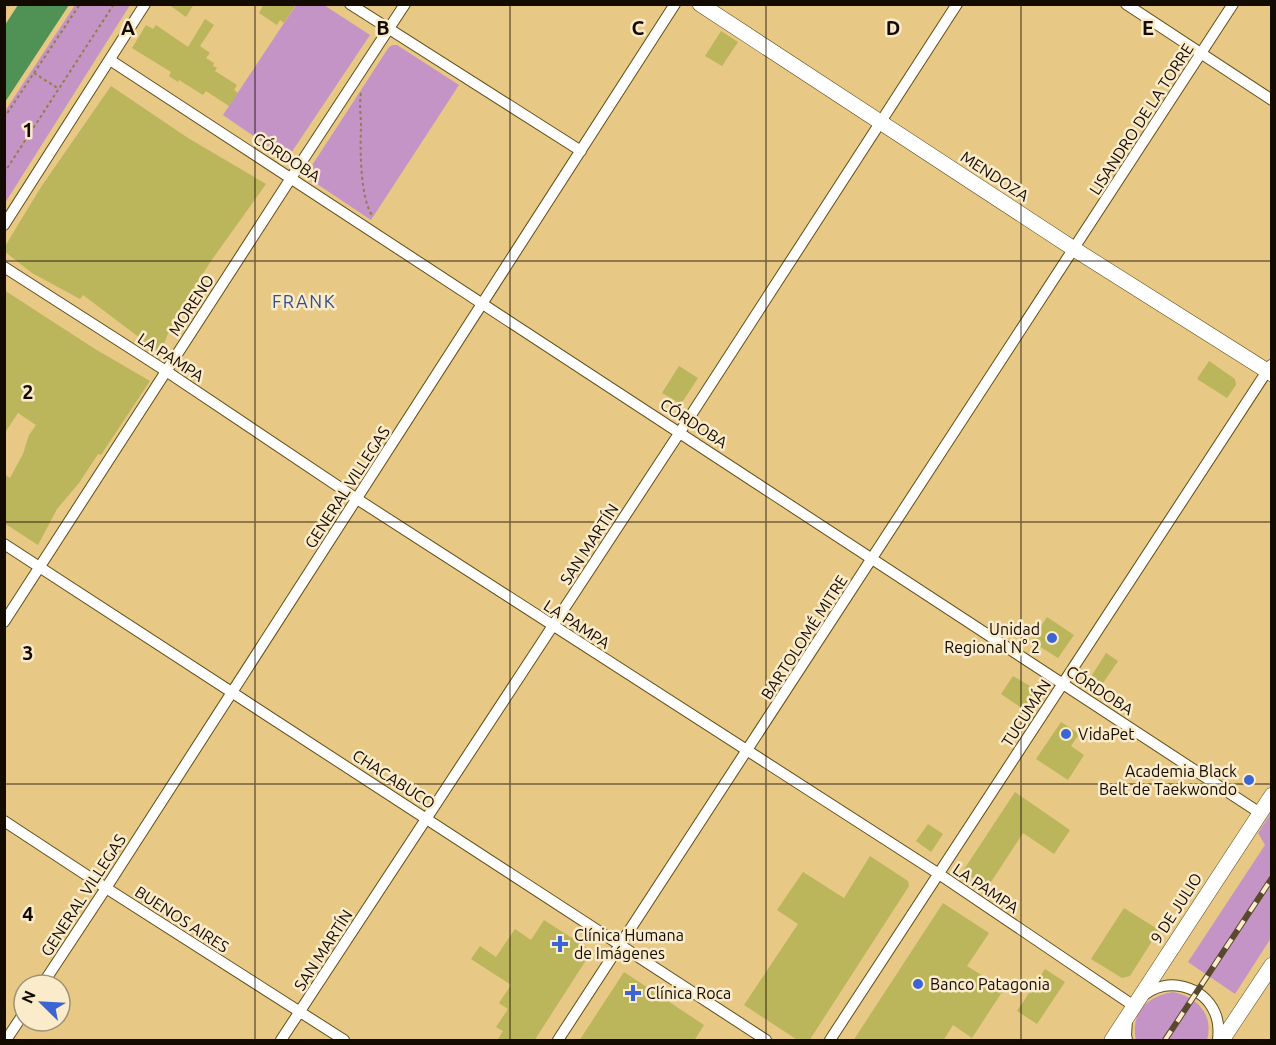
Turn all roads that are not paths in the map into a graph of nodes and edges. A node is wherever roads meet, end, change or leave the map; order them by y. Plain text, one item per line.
1 (145, 4) edge
2 (350, 4) edge
3 (405, 4) edge
4 (675, 4) edge
5 (700, 4) edge
6 (957, 4) edge
7 (1126, 4) edge
8 (1233, 4) edge
9 (389, 30) junction
10 (1201, 54) junction
11 (110, 60) junction
12 (1272, 100) edge
13 (880, 122) junction
14 (581, 151) junction
15 (291, 178) junction
16 (4, 225) edge
17 (1074, 249) junction
18 (4, 267) edge
19 (482, 303) junction
20 (1270, 370) edge
21 (166, 371) junction
22 (680, 432) junction
23 (357, 499) junction
24 (4, 544) edge
25 (872, 559) junction
26 (40, 567) junction
27 (4, 622) edge
28 (553, 625) junction
29 (1063, 684) junction
30 (231, 692) junction
31 (747, 752) junction
32 (1272, 795) edge
33 (1260, 813) junction
34 (427, 819) junction
35 (4, 821) edge
36 (939, 874) junction
37 (106, 888) junction
38 (620, 946) junction
39 (1272, 965) edge
40 (50, 973) edge
41 (1134, 1006) junction
42 (300, 1012) junction
43 (281, 1041) edge
44 (344, 1041) edge
45 (558, 1041) edge
46 (766, 1041) edge
47 (830, 1041) edge
48 (1112, 1041) edge
49 (1127, 1041) edge
50 (1220, 1041) edge

1 - 11 street
2 - 9 street
3 - 9 street, MORENO
4 - 14 street, GENERAL VILLEGAS
5 - 13 main road, MENDOZA
6 - 13 street, SAN MARTÍN
7 - 10 street
8 - 10 street, LISANDRO DE LA TORRE
9 - 14 street
9 - 15 street, MORENO
10 - 12 street
10 - 17 street, LISANDRO DE LA TORRE
11 - 15 street, CÓRDOBA
11 - 16 street
13 - 17 main road, MENDOZA
13 - 22 street, SAN MARTÍN
14 - 19 street, GENERAL VILLEGAS
15 - 19 street, CÓRDOBA
15 - 21 street, MORENO
17 - 20 main road, MENDOZA
17 - 25 street, BARTOLOMÉ MITRE
18 - 21 street, LA PAMPA
19 - 22 street, CÓRDOBA
19 - 23 street, GENERAL VILLEGAS
20 - 29 street, TUCUMÁN
21 - 23 street, LA PAMPA
21 - 26 street, MORENO
22 - 25 street, CÓRDOBA
22 - 28 street, SAN MARTÍN
23 - 28 street, LA PAMPA
23 - 30 street, GENERAL VILLEGAS
24 - 26 street, CHACABUCO
25 - 29 street, CÓRDOBA
25 - 31 street, BARTOLOMÉ MITRE
26 - 27 street, MORENO
26 - 30 street, CHACABUCO
28 - 31 street, LA PAMPA
28 - 34 street, SAN MARTÍN
29 - 33 street, CÓRDOBA
29 - 36 street, TUCUMÁN
30 - 34 street, CHACABUCO
30 - 37 street, GENERAL VILLEGAS
31 - 36 street, LA PAMPA
31 - 38 street, BARTOLOMÉ MITRE
32 - 33 main road, 9 DE JULIO
33 - 41 main road, 9 DE JULIO
34 - 38 street, CHACABUCO
34 - 42 street, SAN MARTÍN
35 - 37 street, BUENOS AIRES
36 - 41 street, LA PAMPA
36 - 47 street, TUCUMÁN
37 - 40 street, GENERAL VILLEGAS
37 - 42 street, BUENOS AIRES
38 - 45 street, BARTOLOMÉ MITRE
38 - 46 street, CHACABUCO
39 - 50 main road
41 - 48 main road, 9 DE JULIO
41 - 49 street
41 - 50 street
42 - 43 street, SAN MARTÍN
42 - 44 street, BUENOS AIRES

